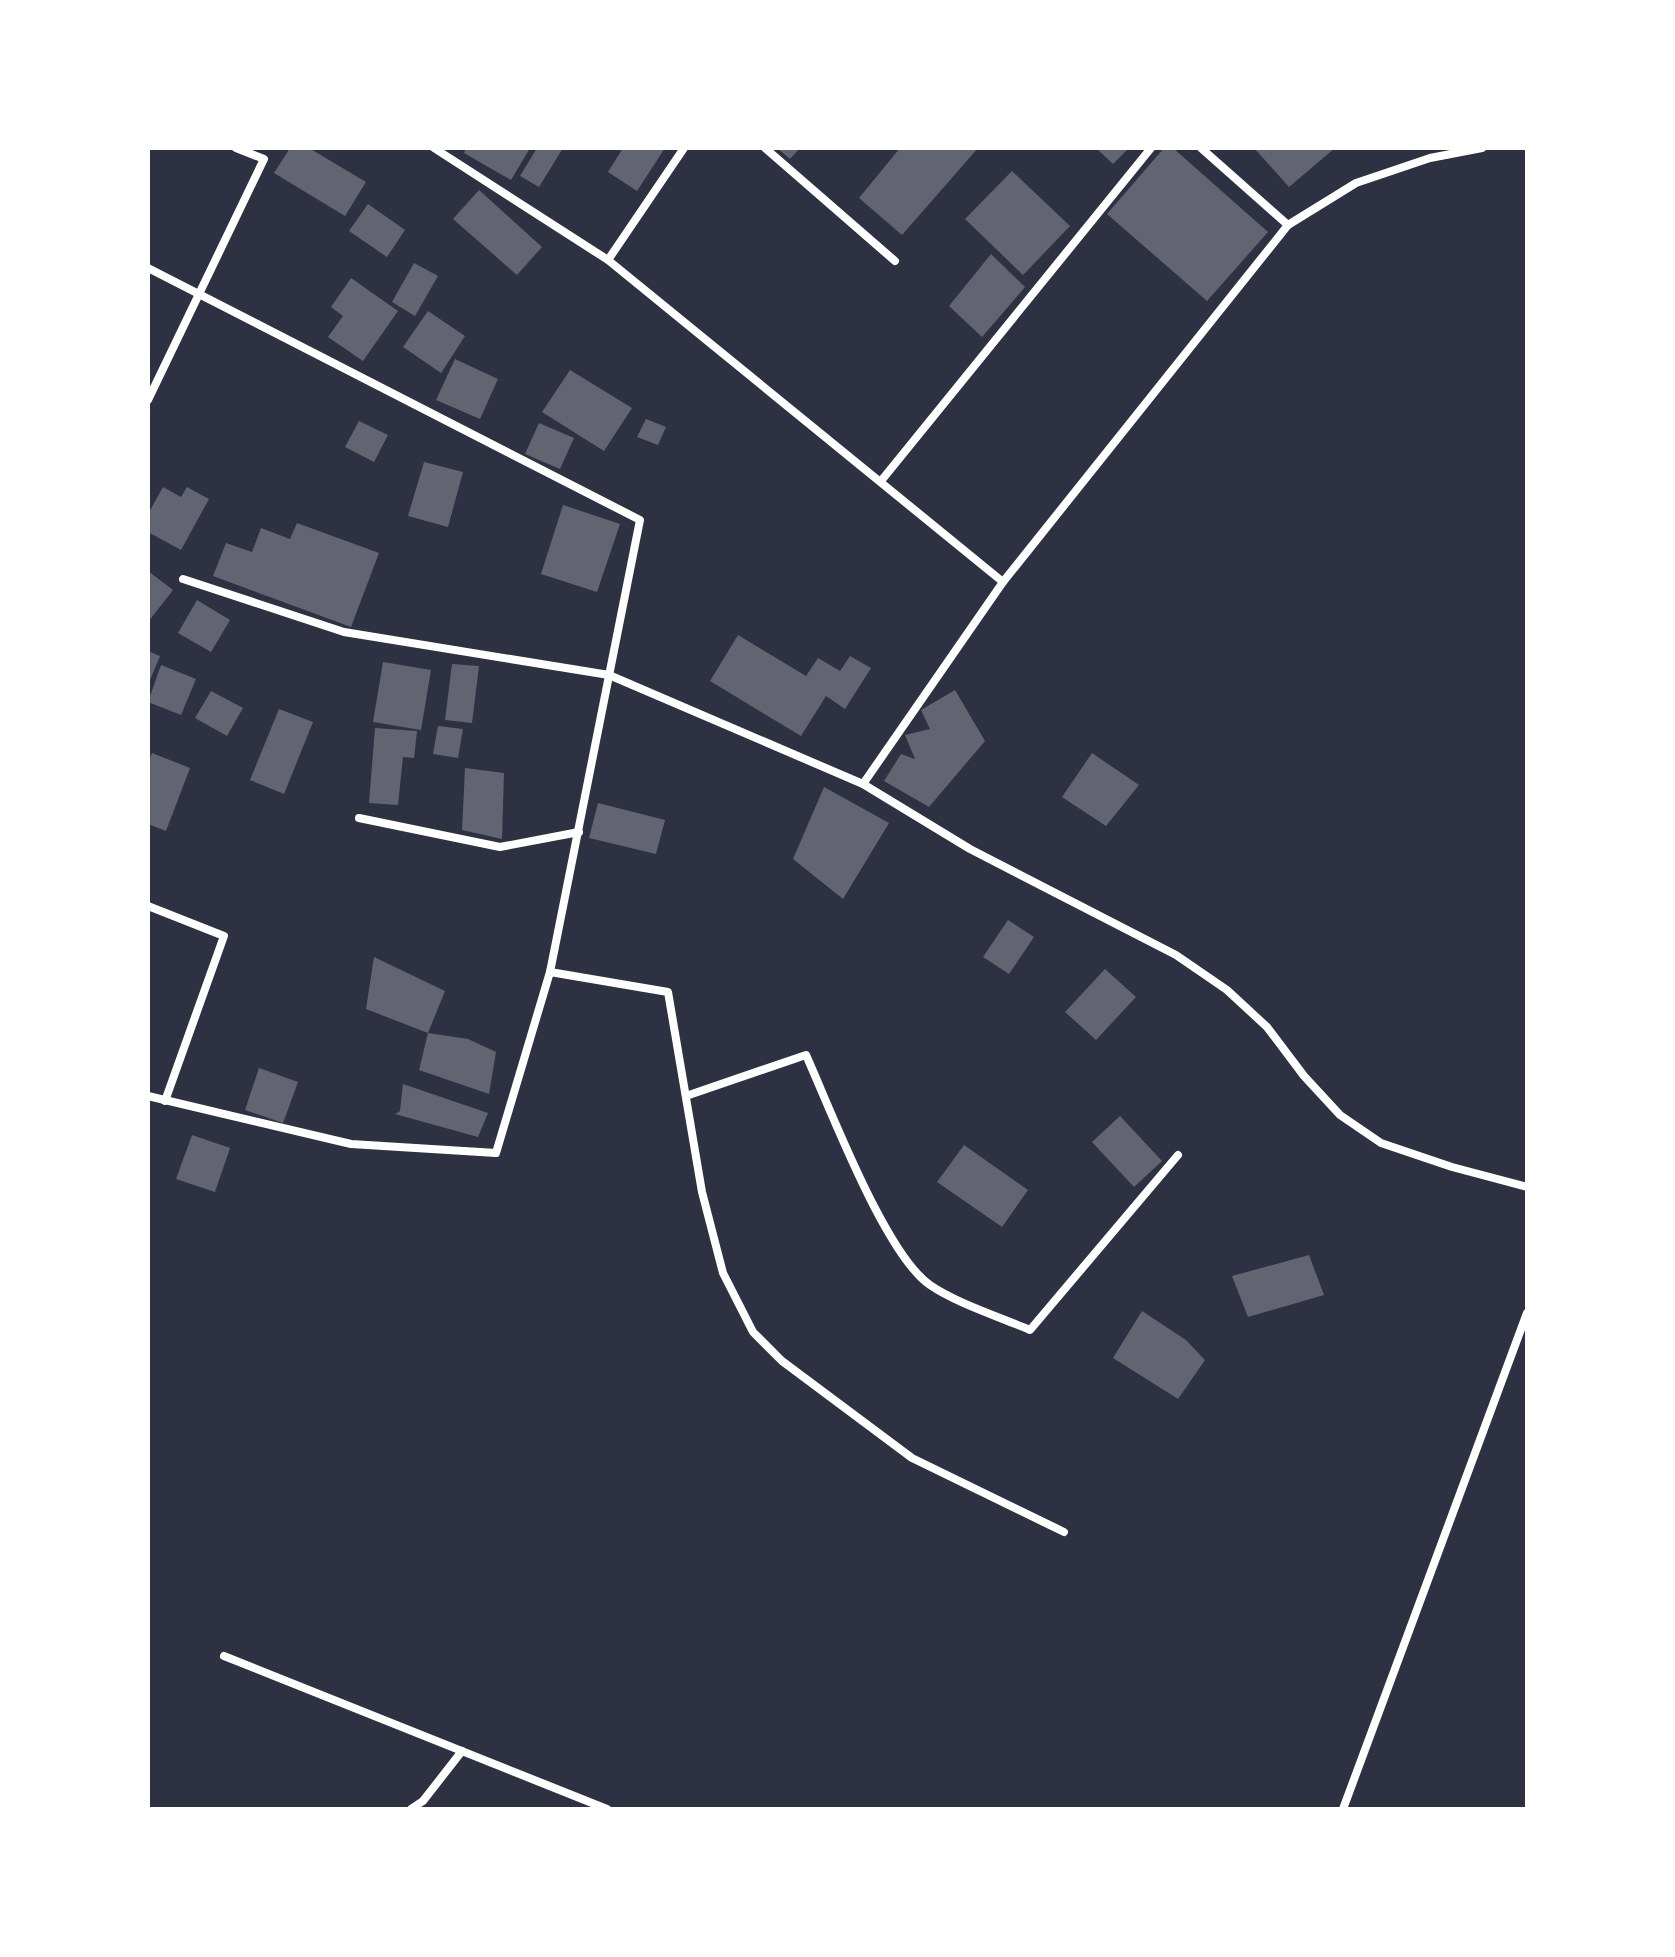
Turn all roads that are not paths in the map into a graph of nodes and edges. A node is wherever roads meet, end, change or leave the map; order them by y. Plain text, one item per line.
1 (236, 148) edge
2 (434, 148) edge
3 (684, 148) edge
4 (765, 148) edge
5 (1151, 148) edge
6 (1201, 148) edge
7 (1482, 148) edge
8 (1288, 225) junction
9 (608, 260) junction
10 (895, 261) dead end
11 (148, 268) edge
12 (200, 296) junction
13 (148, 400) edge
14 (881, 481) junction
15 (183, 579) dead end
16 (1003, 582) junction
17 (609, 675) junction
18 (863, 784) junction
19 (359, 818) dead end
20 (579, 832) junction
21 (148, 906) edge
22 (550, 972) junction
23 (148, 1096) edge
24 (686, 1096) junction
25 (165, 1101) junction
26 (1178, 1155) dead end
27 (1527, 1187) edge
28 (1527, 1313) edge
29 (1064, 1532) dead end
30 (224, 1656) dead end
31 (462, 1751) junction
32 (411, 1809) edge
33 (607, 1809) edge
34 (1343, 1809) edge

1 - 12 street
2 - 9 street
3 - 9 street
4 - 10 street
5 - 14 street
6 - 8 street
7 - 8 street
8 - 16 street
9 - 14 street
11 - 12 street
12 - 13 street
12 - 17 street
14 - 16 street
15 - 17 street
16 - 18 street
17 - 18 street
17 - 20 street
18 - 27 street
19 - 20 street
20 - 22 street
21 - 25 street
22 - 24 street
22 - 25 street
23 - 25 street
24 - 26 street
24 - 29 street
28 - 34 street
30 - 31 street
31 - 32 street
31 - 33 street

